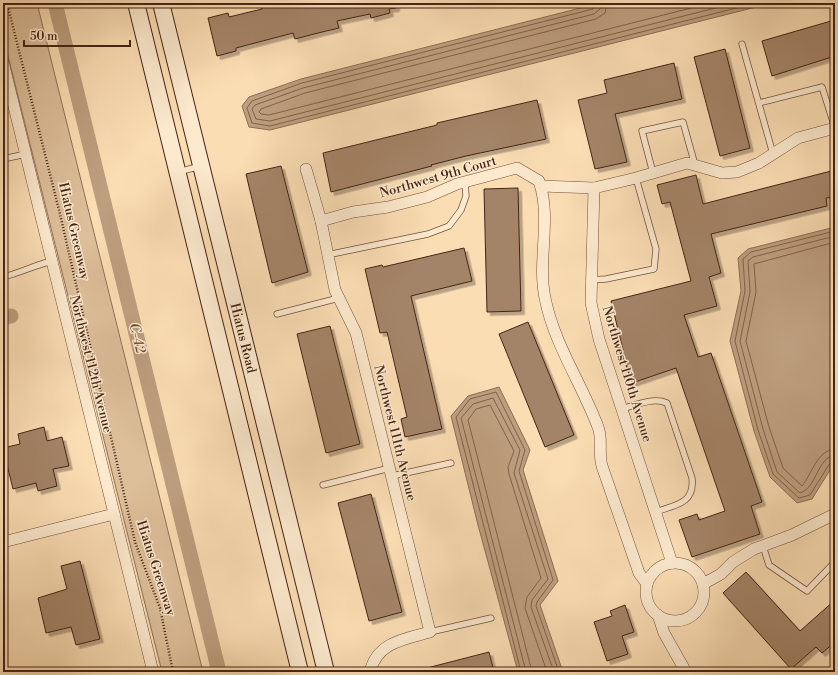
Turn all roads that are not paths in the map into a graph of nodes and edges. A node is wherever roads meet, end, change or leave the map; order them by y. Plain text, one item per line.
1 (136, 3) edge
2 (161, 3) edge
3 (742, 44) dead end
4 (3, 62) edge
5 (759, 103) junction
6 (835, 128) edge
7 (26, 154) junction
8 (773, 154) junction
9 (3, 160) edge
10 (694, 165) junction
11 (201, 166) junction
12 (306, 169) dead end
13 (178, 172) junction
14 (653, 173) junction
15 (636, 178) junction
16 (464, 182) junction
17 (541, 186) junction
18 (594, 188) junction
19 (321, 221) junction
20 (327, 255) junction
21 (52, 261) junction
22 (3, 268) edge
23 (4, 276) edge
24 (591, 280) junction
25 (339, 298) junction
26 (277, 314) dead end
27 (622, 409) junction
28 (451, 463) dead end
29 (391, 472) junction
30 (323, 485) dead end
31 (655, 512) junction
32 (114, 514) junction
33 (835, 514) edge
34 (3, 542) edge
35 (763, 546) junction
36 (835, 562) edge
37 (672, 563) junction
38 (647, 584) junction
39 (703, 584) junction
40 (658, 615) junction
41 (491, 618) dead end
42 (430, 632) junction
43 (153, 672) edge
44 (300, 672) edge
45 (326, 672) edge
46 (370, 672) edge
47 (686, 672) edge

1 - 13 main road, Hiatus Road
2 - 11 main road, Hiatus Road
3 - 5 lane
4 - 7 street, Northwest 112th Avenue
5 - 6 lane
5 - 8 lane
6 - 8 street
7 - 9 lane
7 - 21 street, Northwest 112th Avenue
8 - 10 street
10 - 14 street
10 - 14 lane
11 - 13 lane
11 - 45 main road, Hiatus Road
12 - 19 street, Northwest 111th Avenue
13 - 44 main road, Hiatus Road
14 - 15 street
15 - 18 street
15 - 24 lane
16 - 17 street, Northwest 9th Court
16 - 19 street, Northwest 9th Court
16 - 20 lane
17 - 18 street
17 - 38 street
18 - 24 street, Northwest 110th Avenue
19 - 20 street, Northwest 111th Avenue
20 - 25 street, Northwest 111th Avenue
21 - 23 lane
21 - 32 street, Northwest 112th Avenue
22 - 23 lane
24 - 27 street, Northwest 110th Avenue
25 - 26 lane
25 - 29 street, Northwest 111th Avenue
27 - 31 street, Northwest 110th Avenue
27 - 31 lane
28 - 29 lane
29 - 30 lane
29 - 42 street, Northwest 111th Avenue
31 - 37 street, Northwest 110th Avenue
32 - 34 street
32 - 43 street, Northwest 112th Avenue
33 - 35 street
35 - 36 lane
35 - 39 street
37 - 38 street
37 - 39 street
38 - 40 street
39 - 40 street
40 - 47 street
41 - 42 lane
42 - 46 street

